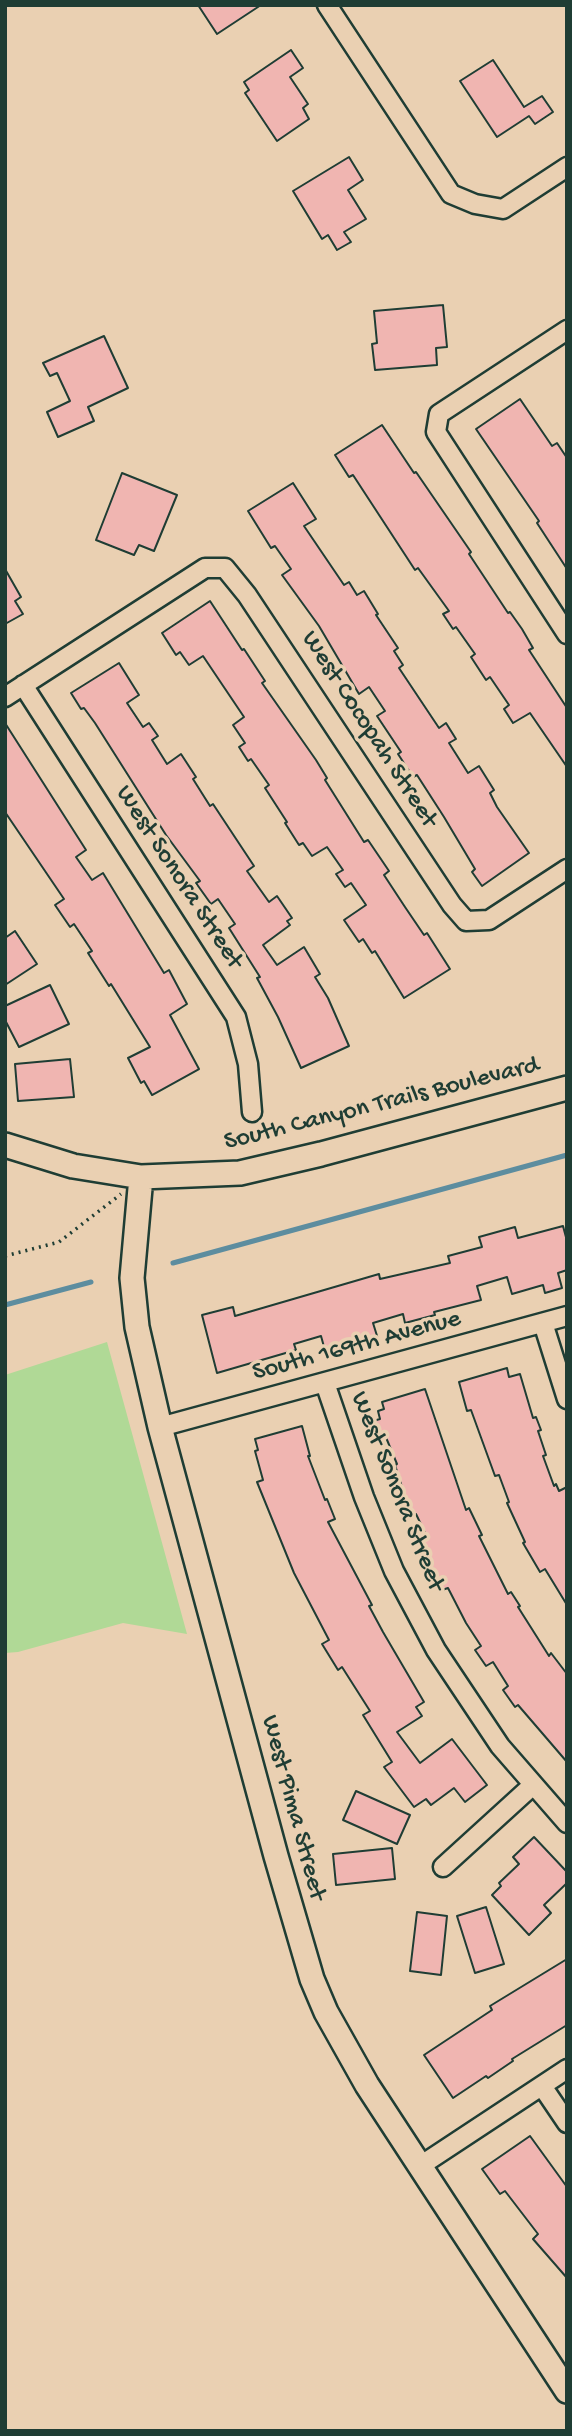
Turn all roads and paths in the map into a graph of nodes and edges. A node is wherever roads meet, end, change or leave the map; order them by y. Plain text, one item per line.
1 (327, 5) edge
2 (567, 167) edge
3 (567, 330) edge
4 (567, 634) edge
5 (23, 685) junction
6 (5, 697) edge
7 (567, 869) edge
8 (567, 1088) edge
9 (252, 1112) dead end
10 (5, 1145) edge
11 (141, 1177) junction
12 (5, 1256) edge
13 (567, 1316) edge
14 (543, 1323) junction
15 (325, 1383) junction
16 (567, 1399) edge
17 (160, 1427) junction
18 (533, 1785) junction
19 (567, 1823) edge
20 (443, 1867) dead end
21 (567, 2069) edge
22 (542, 2085) junction
23 (567, 2123) edge
24 (420, 2166) junction
25 (567, 2391) edge

1 - 2 street
3 - 4 street
5 - 6 street
5 - 7 street, West Cocopah Street
5 - 9 street, West Sonora Street
8 - 11 street, South Canyon Trails Boulevard
10 - 11 street, South Canyon Trails Boulevard
11 - 12 path
11 - 17 street, West Pima Street
13 - 14 street, South 169th Avenue
14 - 15 street, South 169th Avenue
14 - 16 street
15 - 17 street, South 169th Avenue
15 - 18 street, West Sonora Street
17 - 24 street, West Pima Street
18 - 19 street, West Sonora Street
18 - 20 street
21 - 22 street
22 - 23 street
22 - 24 street
24 - 25 street, West Pima Street

